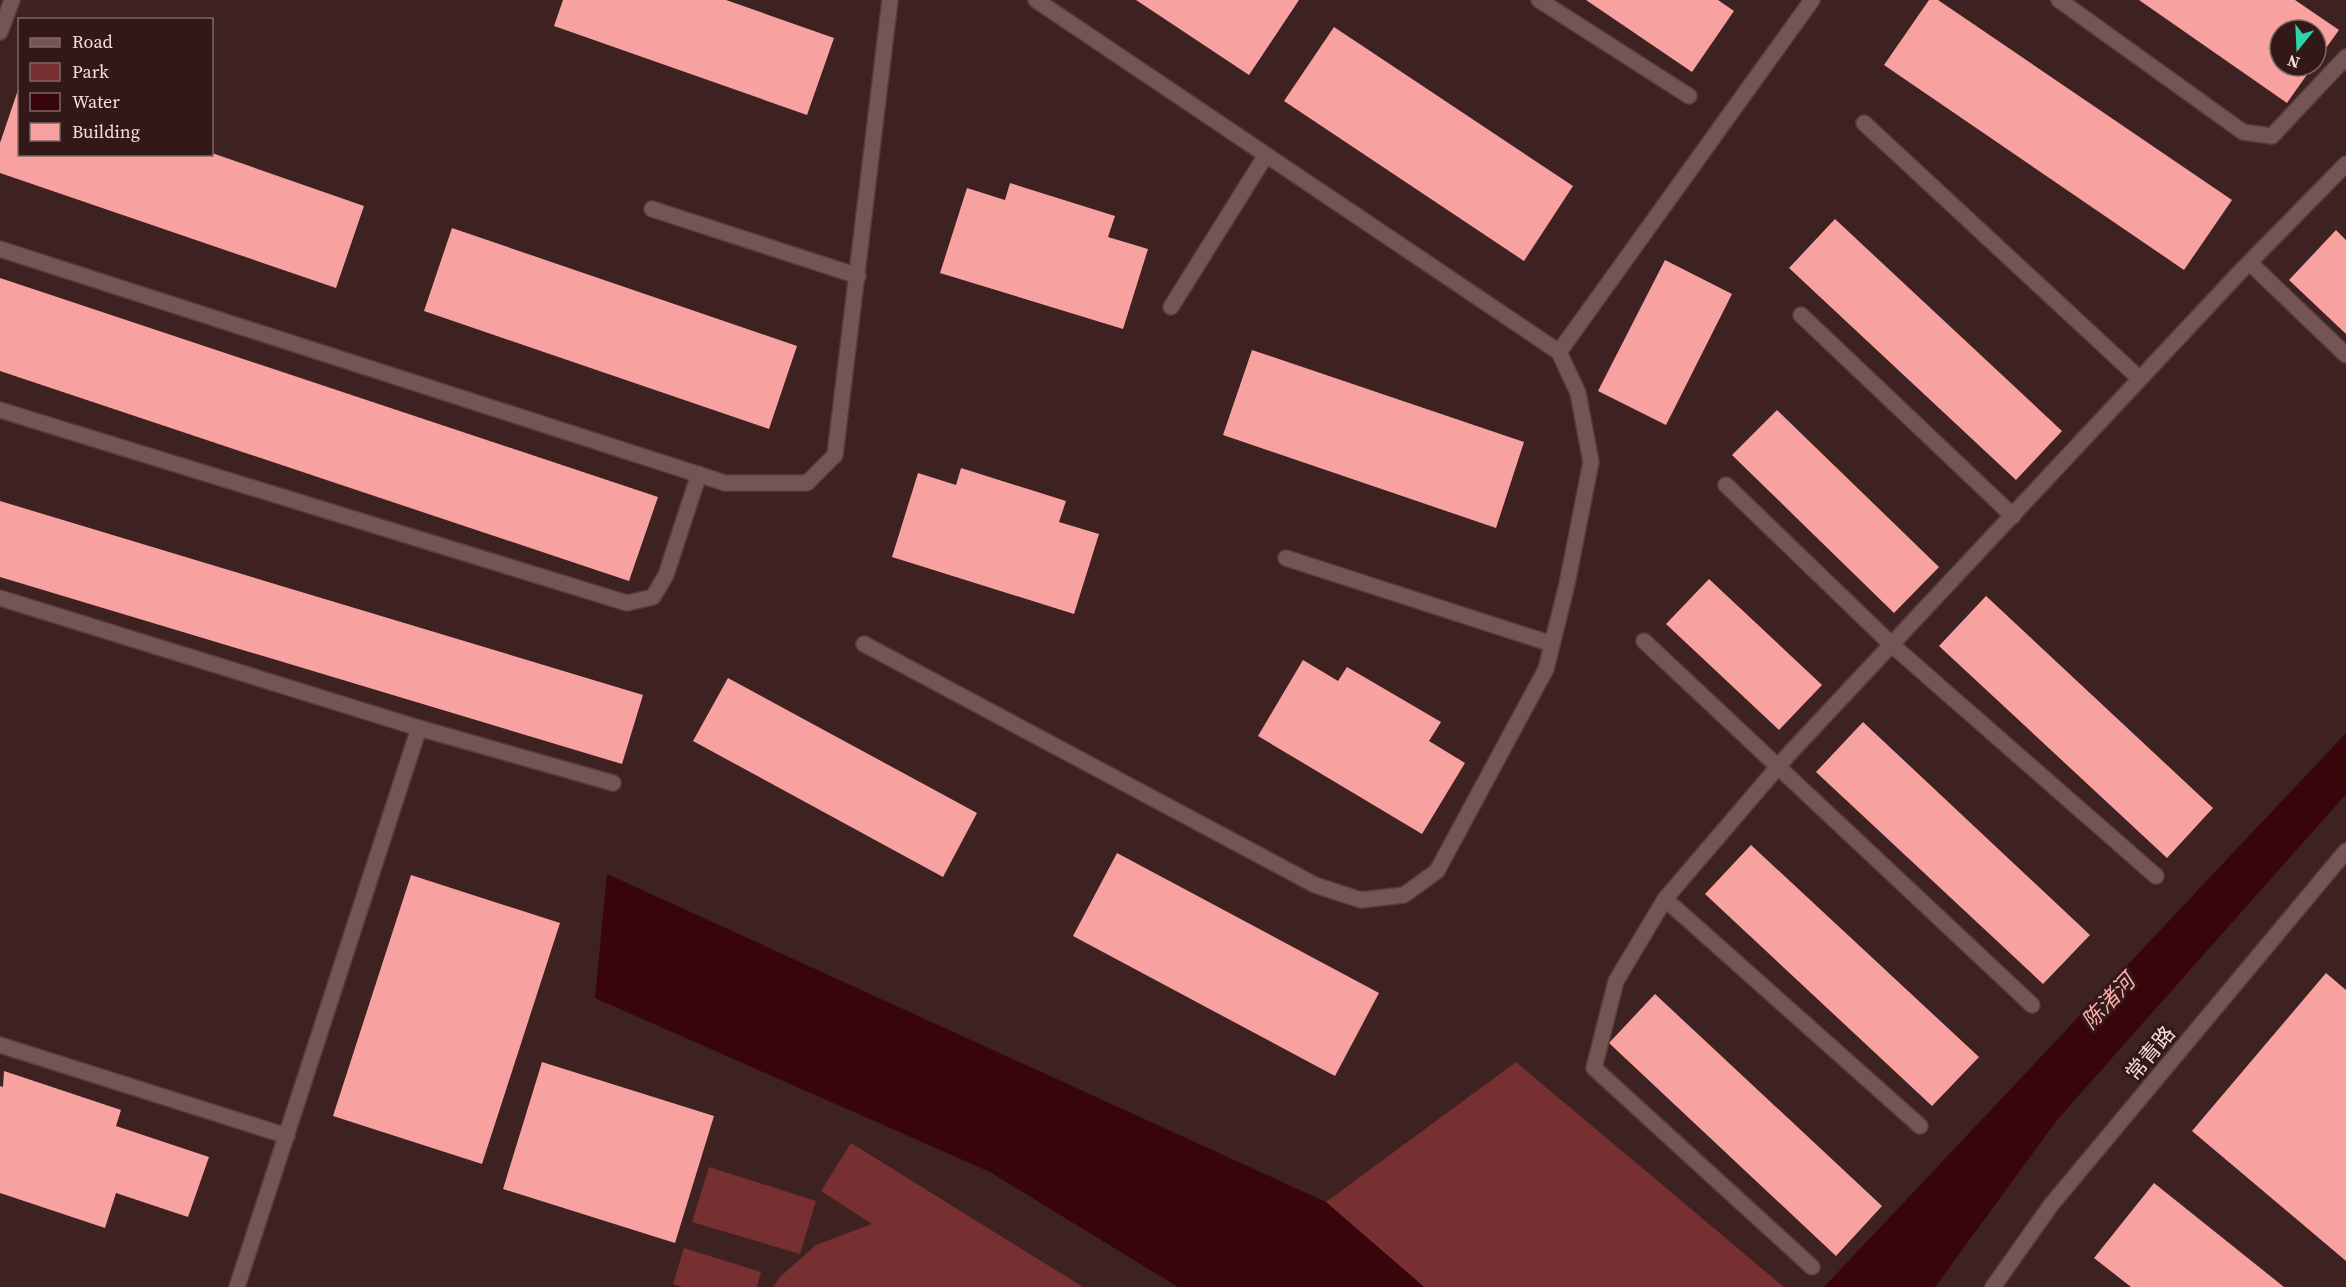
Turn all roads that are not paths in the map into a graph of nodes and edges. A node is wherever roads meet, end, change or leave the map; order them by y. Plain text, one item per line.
1 (12, 0) edge
2 (891, 0) edge
3 (1036, 0) edge
4 (1539, 0) edge
5 (1812, 0) edge
6 (2059, 0) edge
7 (0, 32) edge
8 (2346, 57) edge
9 (1689, 96) dead end
10 (1864, 123) dead end
11 (1266, 155) junction
12 (2346, 164) edge
13 (652, 209) dead end
14 (0, 249) edge
15 (2250, 263) junction
16 (858, 276) junction
17 (1171, 307) dead end
18 (1801, 315) dead end
19 (1559, 352) junction
20 (2346, 355) edge
21 (2140, 379) junction
22 (0, 410) edge
23 (699, 474) junction
24 (1726, 484) dead end
25 (2013, 516) junction
26 (1286, 558) dead end
27 (0, 600) edge
28 (1644, 641) dead end
29 (864, 644) dead end
30 (1552, 644) junction
31 (1892, 645) junction
32 (418, 728) junction
33 (1778, 768) junction
34 (613, 783) dead end
35 (2346, 851) edge
36 (2156, 876) dead end
37 (1665, 899) junction
38 (2032, 1005) dead end
39 (0, 1045) edge
40 (1920, 1126) dead end
41 (287, 1136) junction
42 (1812, 1267) dead end
43 (237, 1287) edge
44 (1993, 1287) edge

1 - 7 street
2 - 16 street
3 - 11 street
4 - 9 street
5 - 19 street
6 - 8 street
10 - 21 street
11 - 17 street
11 - 19 street
12 - 15 street
13 - 16 street
14 - 23 street
15 - 20 street
15 - 21 street
16 - 23 street
18 - 25 street
19 - 30 street
21 - 25 street
22 - 23 street
24 - 31 street
25 - 31 street
26 - 30 street
27 - 32 street
28 - 33 street
29 - 30 street
31 - 33 street
31 - 36 street
32 - 34 street
32 - 41 street
33 - 37 street
33 - 38 street
35 - 44 street, 常青路
37 - 40 street
37 - 42 street
39 - 41 street
41 - 43 street

